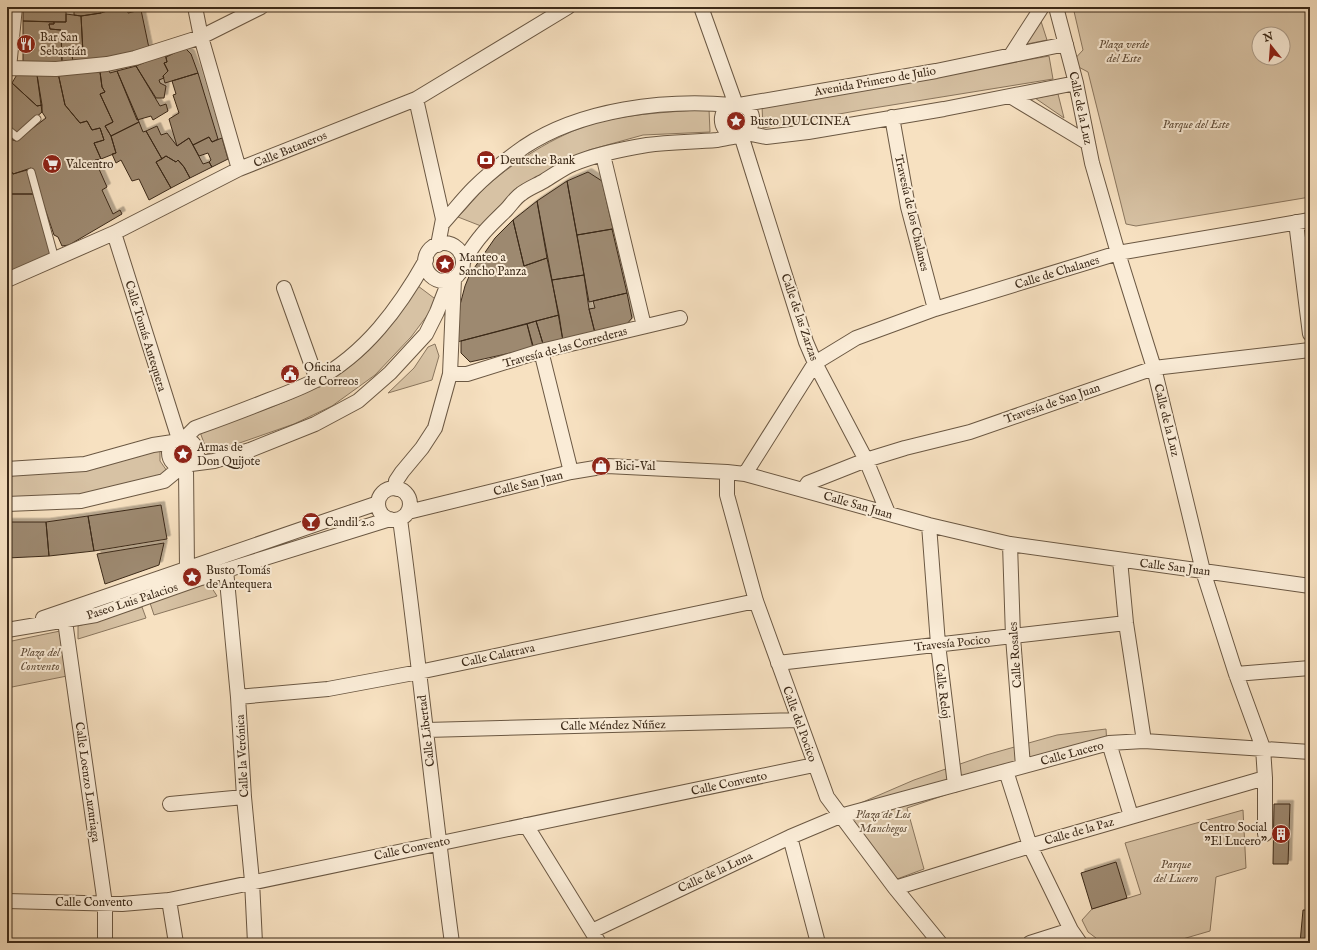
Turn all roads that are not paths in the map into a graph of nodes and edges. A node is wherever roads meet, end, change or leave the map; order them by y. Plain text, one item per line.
1 (14, 7) edge
2 (195, 7) edge
3 (261, 7) edge
4 (568, 7) edge
5 (702, 7) edge
6 (1042, 7) edge
7 (1056, 7) edge
8 (201, 37) junction
9 (1066, 44) junction
10 (1011, 56) junction
11 (8, 69) edge
12 (1076, 83) junction
13 (1010, 96) junction
14 (416, 99) junction
15 (736, 105) junction
16 (892, 117) junction
17 (37, 119) dead end
18 (7, 129) edge
19 (742, 135) junction
20 (1088, 143) junction
21 (603, 155) junction
22 (239, 169) junction
23 (31, 172) dead end
24 (1310, 220) edge
25 (1296, 222) junction
26 (442, 224) junction
27 (114, 233) junction
28 (438, 245) junction
29 (1118, 253) junction
30 (55, 259) junction
31 (426, 260) junction
32 (464, 261) junction
33 (7, 280) edge
34 (452, 280) junction
35 (284, 288) dead end
36 (935, 310) junction
37 (680, 318) dead end
38 (644, 326) junction
39 (426, 334) junction
40 (1310, 334) edge
41 (451, 338) junction
42 (1310, 350) edge
43 (541, 351) junction
44 (815, 363) junction
45 (1154, 368) junction
46 (450, 374) junction
47 (317, 380) junction
48 (178, 440) junction
49 (866, 460) junction
50 (186, 466) junction
51 (7, 469) edge
52 (571, 472) junction
53 (727, 472) junction
54 (745, 474) junction
55 (397, 489) junction
56 (804, 489) junction
57 (378, 503) junction
58 (7, 504) edge
59 (888, 514) junction
60 (399, 517) junction
61 (929, 525) junction
62 (1010, 544) junction
63 (1120, 560) junction
64 (226, 570) junction
65 (1203, 571) junction
66 (190, 573) junction
67 (1310, 586) edge
68 (756, 601) junction
69 (65, 621) junction
70 (1126, 623) junction
71 (8, 629) edge
72 (1013, 637) junction
73 (938, 644) junction
74 (778, 663) junction
75 (1310, 668) edge
76 (419, 672) junction
77 (1236, 674) junction
78 (238, 697) junction
79 (799, 720) junction
80 (426, 730) junction
81 (1144, 741) junction
82 (1109, 743) junction
83 (1262, 748) junction
84 (1310, 752) edge
85 (814, 765) junction
86 (1023, 766) junction
87 (1006, 771) junction
88 (1265, 778) junction
89 (955, 785) junction
90 (244, 797) junction
91 (170, 804) dead end
92 (840, 816) junction
93 (1131, 816) junction
94 (526, 825) junction
95 (1265, 834) dead end
96 (790, 837) junction
97 (438, 843) junction
98 (1030, 846) junction
99 (252, 882) junction
100 (895, 888) junction
101 (169, 900) junction
102 (7, 901) edge
103 (105, 904) junction
104 (1071, 930) junction
105 (592, 931) junction
106 (104, 943) edge
107 (176, 943) edge
108 (256, 943) edge
109 (452, 943) edge
110 (599, 943) edge
111 (818, 943) edge
112 (940, 943) edge
113 (1030, 943) edge
114 (1080, 943) edge

1 - 11 street
2 - 8 street
3 - 8 street
4 - 14 street, Calle Bataneros
5 - 15 street
6 - 10 street
7 - 9 street, Calle de la Luz
8 - 11 street
8 - 22 street
9 - 10 street, Avenida Primero de Julio
9 - 12 street, Calle de la Luz
10 - 15 street, Avenida Primero de Julio
12 - 13 street
12 - 20 street, Calle de la Luz
13 - 16 street
13 - 20 street
14 - 22 street, Calle Bataneros
14 - 26 street
15 - 19 street
15 - 19 street
15 - 26 street, Avenida Primero de Julio
16 - 19 street
16 - 36 street, Travesía de los Chalanes
17 - 18 lane
19 - 21 street
19 - 44 street, Calle de las Zarzas
20 - 29 street, Calle de la Luz
21 - 32 street
21 - 38 street
22 - 27 street, Calle Bataneros
23 - 30 lane
24 - 25 street, Calle de Chalanes
25 - 29 street, Calle de Chalanes
25 - 40 street
26 - 28 street
27 - 30 street, Calle Bataneros
27 - 48 street, Calle Tomás Antequera
28 - 31 street
28 - 32 street
29 - 36 street, Calle de Chalanes
29 - 45 street, Calle de la Luz
30 - 33 street, Calle Bataneros
31 - 34 street
31 - 47 street
32 - 34 street
34 - 39 street
34 - 41 street
35 - 47 street
36 - 44 street, Calle de Chalanes
37 - 38 street, Travesía de las Correderas
38 - 43 street, Travesía de las Correderas
39 - 41 street
39 - 50 street
41 - 46 street
42 - 45 street, Travesía de San Juan
43 - 46 street, Travesía de las Correderas
43 - 52 street
44 - 49 street, Calle de las Zarzas
44 - 54 street
45 - 49 street, Travesía de San Juan
45 - 65 street, Calle de la Luz
46 - 55 street
47 - 48 street
48 - 50 street
48 - 50 street
48 - 51 street
49 - 56 street, Travesía de San Juan
49 - 59 street, Calle de las Zarzas
50 - 58 street
50 - 66 street
52 - 53 street, Calle San Juan
52 - 60 street, Calle San Juan
53 - 54 street, Calle San Juan
53 - 68 street, Calle del Pocico
54 - 56 street, Calle San Juan
55 - 57 street
55 - 60 street
56 - 59 street, Calle San Juan
57 - 60 street
57 - 66 street, Paseo Luis Palacios
59 - 61 street, Calle San Juan
60 - 64 street, Paseo Luis Palacios
60 - 76 street, Calle Libertad
61 - 62 street, Calle San Juan
61 - 73 street, Calle Reloj
62 - 63 street, Calle San Juan
62 - 72 street, Calle Rosales
63 - 65 street, Calle San Juan
63 - 70 street
64 - 66 street, Paseo Luis Palacios
64 - 78 street, Calle la Verónica
65 - 67 street, Calle San Juan
65 - 77 street, Calle de la Luz
66 - 69 street, Paseo Luis Palacios
66 - 71 street, Paseo Luis Palacios
68 - 74 street, Calle del Pocico
68 - 76 street, Calle Calatrava
69 - 71 street, Paseo Luis Palacios
69 - 103 street, Calle Loenzo Luzuriaga
70 - 72 street, Travesía Pocico
70 - 81 street
72 - 73 street, Travesía Pocico
72 - 86 street, Calle Rosales
73 - 74 street, Travesía Pocico
73 - 89 street, Calle Reloj
74 - 79 street, Calle del Pocico
75 - 77 street
76 - 78 street, Calle Calatrava
76 - 80 street, Calle Libertad
77 - 83 street, Calle de la Luz
78 - 90 street, Calle la Verónica
79 - 80 street, Calle Méndez Núñez
79 - 85 street, Calle del Pocico
80 - 97 street, Calle Libertad
81 - 82 street, Calle Lucero
81 - 83 street, Calle Lucero
82 - 86 street, Calle Lucero
82 - 93 street
83 - 84 street, Calle Lucero
83 - 88 street, Calle de la Luz
85 - 92 street, Calle del Pocico
85 - 94 street, Calle Convento
86 - 87 street, Calle Lucero
87 - 89 street, Calle Lucero
87 - 98 street
88 - 93 street, Calle de la Paz
88 - 95 street, Calle de la Luz
89 - 92 street, Calle Lucero
90 - 91 street
90 - 99 street, Calle la Verónica
92 - 96 street, Calle de la Luna
92 - 100 street, Calle del Pocico
93 - 98 street, Calle de la Paz
94 - 97 street, Calle Convento
94 - 105 street
96 - 105 street, Calle de la Luna
96 - 111 street
97 - 99 street, Calle Convento
97 - 109 street, Calle Libertad
98 - 100 street, Calle de la Paz
98 - 104 street
99 - 101 street, Calle Convento
99 - 108 street, Calle la Verónica
100 - 112 street, Calle del Pocico
101 - 103 street, Calle Convento
101 - 107 street
102 - 103 street, Calle Convento
103 - 106 street, Calle Loenzo Luzuriaga
104 - 113 street
104 - 114 street
105 - 110 street

